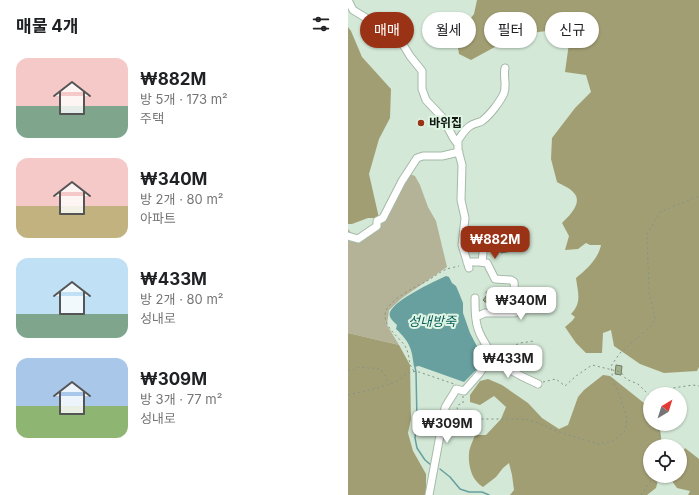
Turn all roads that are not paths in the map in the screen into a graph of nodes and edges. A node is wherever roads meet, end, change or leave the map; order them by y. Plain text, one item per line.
1 (348, 0) edge
2 (505, 68) dead end
3 (457, 143) junction
4 (459, 152) junction
5 (348, 236) edge
6 (483, 254) dead end
7 (482, 262) junction
8 (475, 298) dead end
9 (476, 317) junction
10 (487, 355) junction
11 (538, 384) road end
12 (430, 495) edge

1 - 3 street
2 - 3 street
3 - 4 street
4 - 5 street
4 - 7 street
6 - 7 street
7 - 9 street
8 - 9 street
9 - 10 street
10 - 11 street
10 - 12 street

